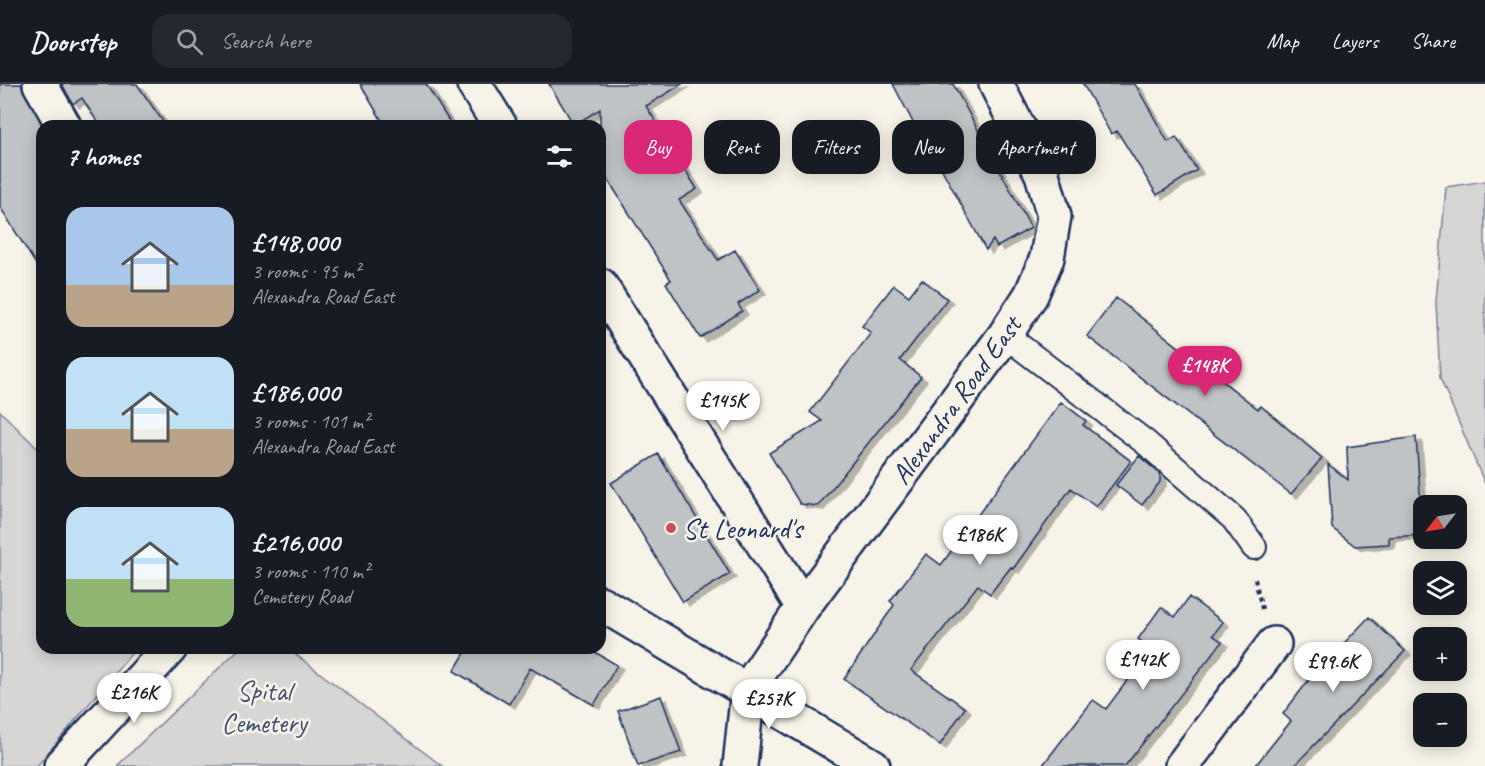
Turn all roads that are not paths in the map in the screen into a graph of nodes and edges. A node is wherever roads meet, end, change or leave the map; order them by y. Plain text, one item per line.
1 (40, 84) edge
2 (474, 84) edge
3 (996, 84) edge
4 (61, 120) edge
5 (496, 120) edge
6 (606, 295) edge
7 (1005, 335) junction
8 (1254, 547) road end
9 (606, 606) edge
10 (803, 607) junction
11 (1274, 644) road end
12 (164, 654) edge
13 (748, 689) junction
14 (61, 766) edge
15 (740, 766) edge
16 (873, 766) edge
17 (1182, 766) edge

1 - 4 street
2 - 5 street
3 - 7 street, Alexandra Road East
6 - 10 street
7 - 8 lane
7 - 10 street, Alexandra Road East
9 - 13 street
10 - 13 street, Alexandra Road East
11 - 17 street
12 - 14 street
13 - 15 street
13 - 16 street

